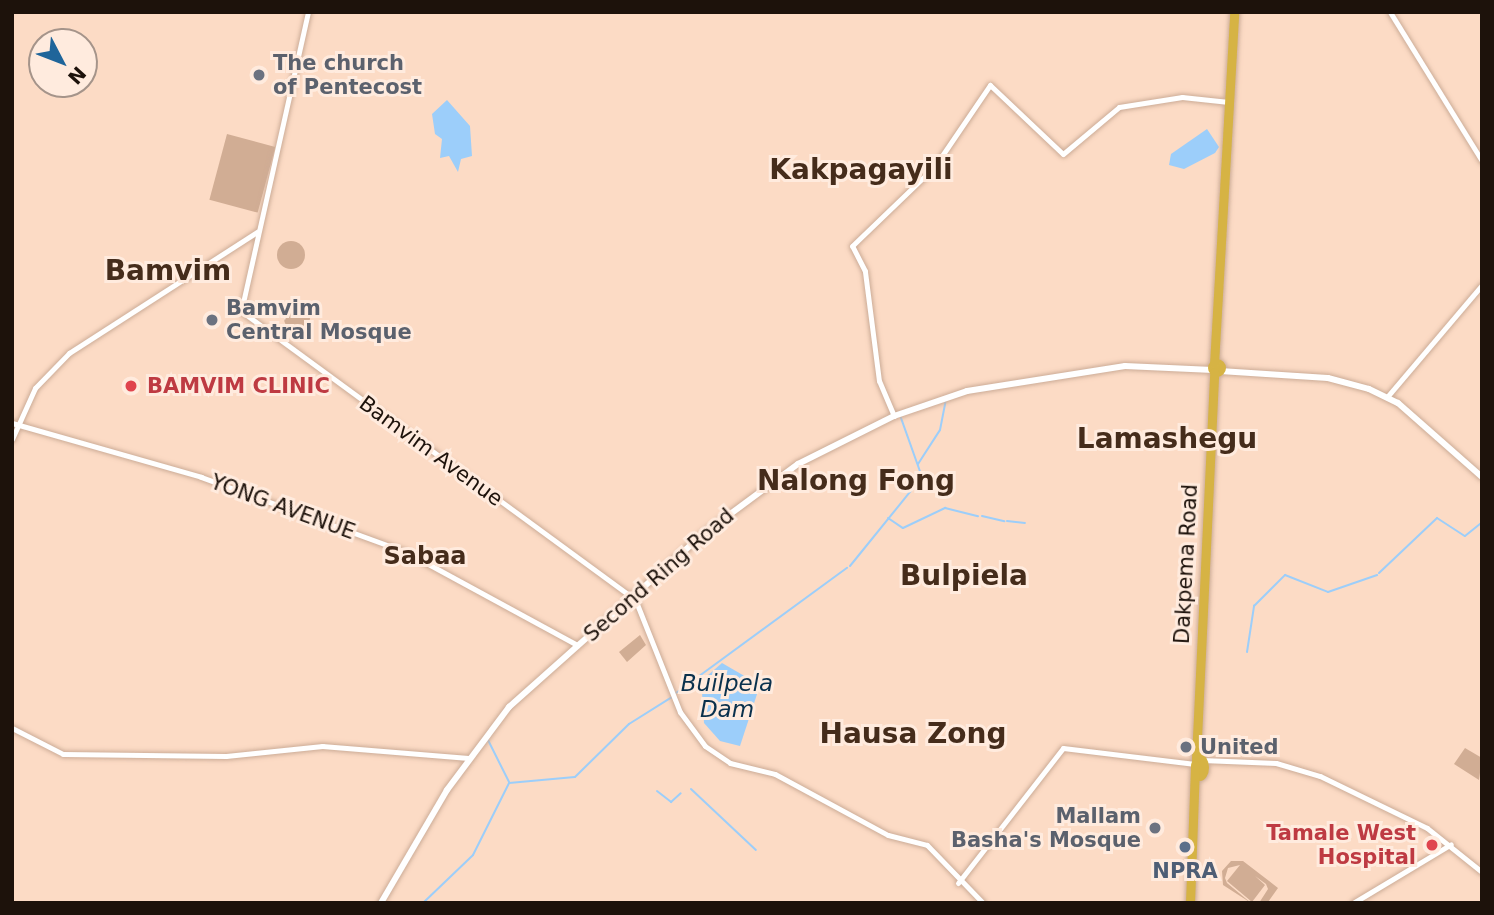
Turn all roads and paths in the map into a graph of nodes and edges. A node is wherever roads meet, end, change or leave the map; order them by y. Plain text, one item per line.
1 (308, 12) edge
2 (1234, 12) edge
3 (1390, 12) edge
4 (1229, 102) junction
5 (1482, 161) edge
6 (257, 232) junction
7 (1482, 285) edge
8 (1217, 368) junction
9 (1387, 397) junction
10 (894, 416) junction
11 (15, 424) edge
12 (12, 439) edge
13 (1482, 477) edge
14 (632, 596) junction
15 (577, 645) junction
16 (12, 728) edge
17 (469, 758) junction
18 (1199, 762) junction
19 (1451, 844) junction
20 (1482, 873) edge
21 (958, 883) junction
22 (380, 903) edge
23 (983, 903) edge
24 (1192, 903) edge
25 (1353, 903) edge

1 - 6 street, Bamvim Avenue
2 - 4 highway, Dakpema Road
3 - 5 street
4 - 8 highway, Dakpema Road
4 - 10 street
6 - 11 street
6 - 14 street, Bamvim Avenue
7 - 9 street
8 - 9 main road, Second Ring Road
8 - 10 main road, Second Ring Road
8 - 18 highway, Dakpema Road
9 - 13 main road
10 - 14 main road, Second Ring Road
11 - 12 street
11 - 15 street, YONG AVENUE
14 - 15 main road, Second Ring Road
14 - 21 street
15 - 17 main road, Second Ring Road
16 - 17 street
17 - 22 main road, Second Ring Road
18 - 19 street
18 - 21 street
18 - 24 highway, Dakpema Road
19 - 20 street
19 - 25 street
21 - 23 street

